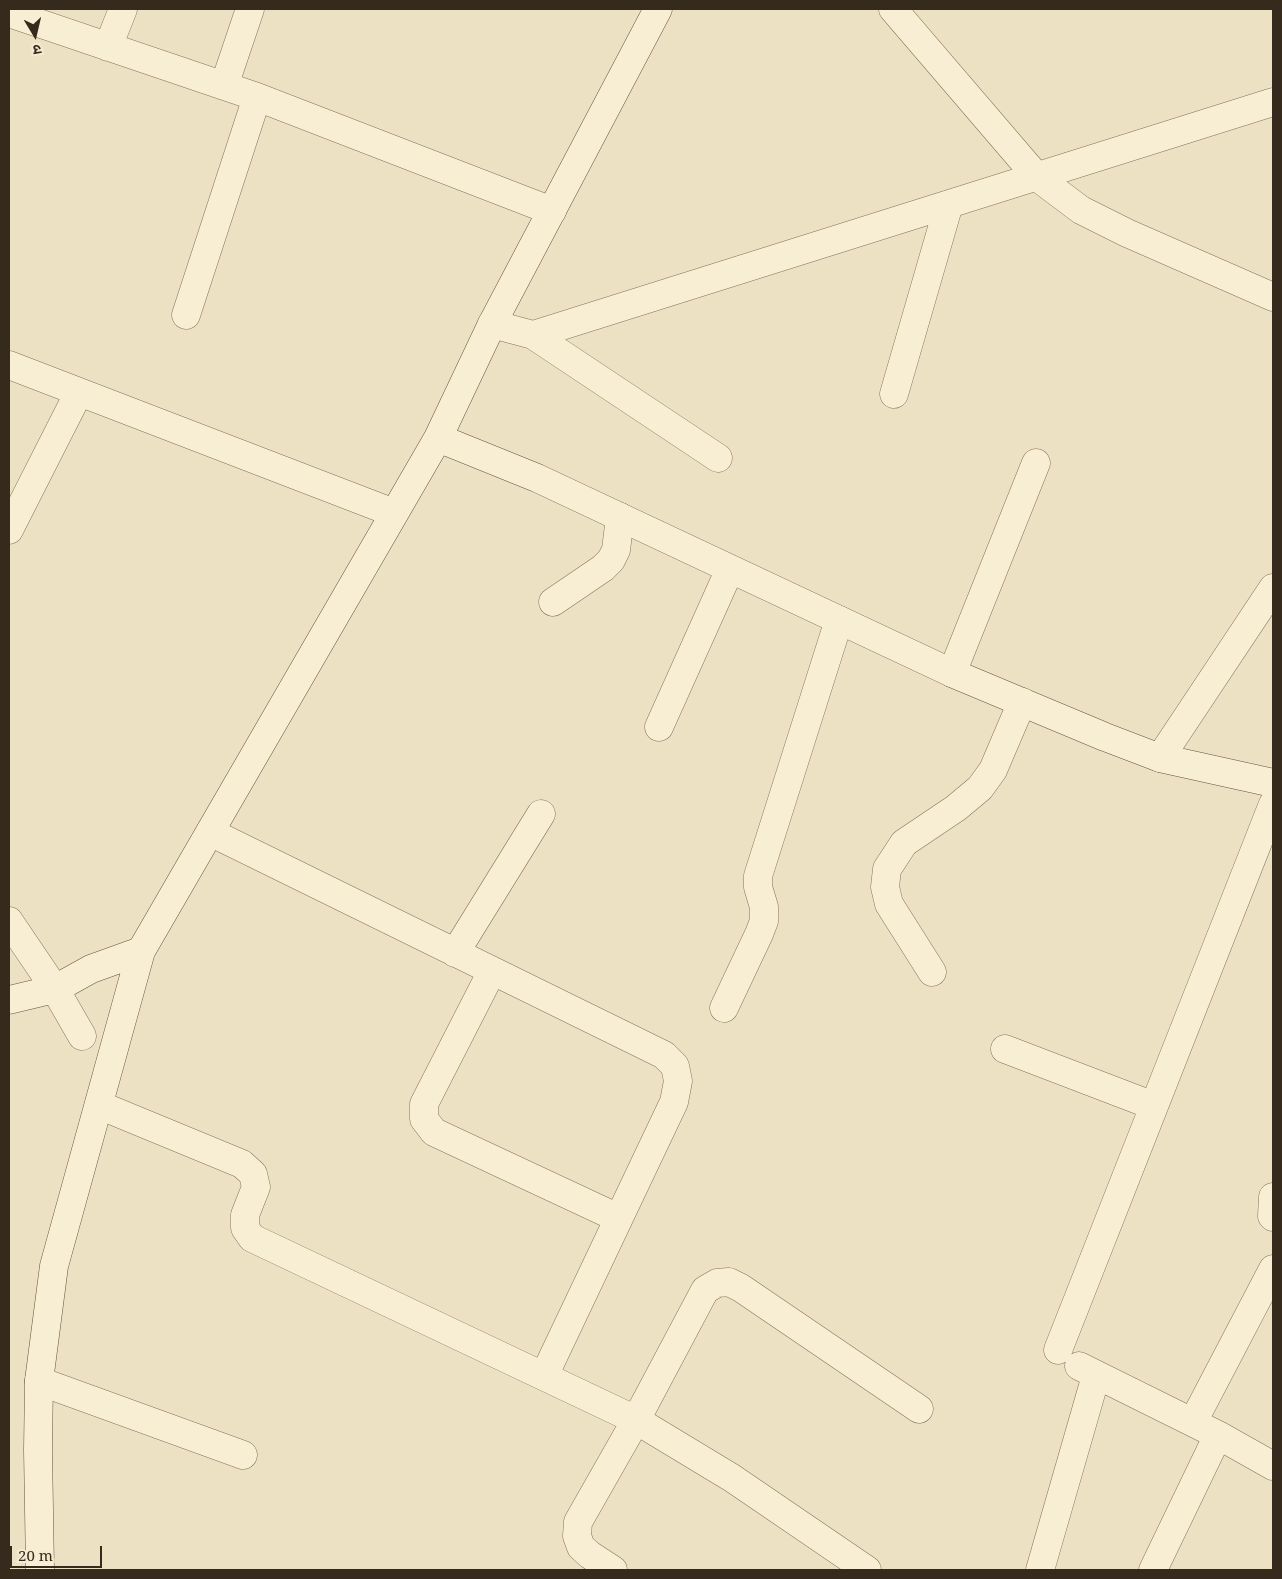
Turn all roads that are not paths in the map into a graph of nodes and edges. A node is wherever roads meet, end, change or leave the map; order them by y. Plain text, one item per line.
1 (123, 9) edge
2 (250, 9) edge
3 (658, 9) edge
4 (893, 9) edge
5 (9, 13) edge
6 (108, 47) junction
7 (224, 86) junction
8 (257, 97) junction
9 (1273, 102) edge
10 (1037, 177) junction
11 (949, 204) junction
12 (552, 211) junction
13 (1273, 296) edge
14 (186, 315) dead end
15 (492, 324) junction
16 (533, 335) junction
17 (9, 365) edge
18 (79, 392) junction
19 (894, 394) dead end
20 (438, 438) junction
21 (718, 458) dead end
22 (1036, 463) dead end
23 (397, 507) junction
24 (620, 517) junction
25 (9, 530) edge
26 (730, 568) junction
27 (1273, 588) edge
28 (553, 602) dead end
29 (839, 620) junction
30 (952, 673) junction
31 (1022, 702) junction
32 (659, 728) dead end
33 (1160, 758) junction
34 (1273, 783) edge
35 (1273, 804) edge
36 (541, 814) dead end
37 (210, 832) junction
38 (9, 921) edge
39 (141, 951) junction
40 (455, 953) junction
41 (492, 971) junction
42 (932, 972) dead end
43 (55, 989) junction
44 (9, 1000) edge
45 (724, 1008) dead end
46 (82, 1036) dead end
47 (1005, 1049) dead end
48 (99, 1105) junction
49 (1154, 1106) junction
50 (1273, 1197) edge
51 (1273, 1216) edge
52 (618, 1218) junction
53 (1273, 1269) edge
54 (1077, 1367) junction
55 (544, 1376) junction
56 (39, 1381) junction
57 (919, 1409) dead end
58 (636, 1420) junction
59 (1193, 1422) junction
60 (1218, 1435) junction
61 (244, 1454) dead end
62 (1273, 1466) edge
63 (859, 1565) edge
64 (40, 1570) edge
65 (613, 1570) edge
66 (1040, 1570) edge
67 (1154, 1570) edge

1 - 6 street
2 - 7 street
3 - 12 street
4 - 10 street
5 - 6 street
6 - 7 street
7 - 8 street
8 - 12 street
8 - 14 street
9 - 10 street
10 - 11 street
10 - 13 street
11 - 16 street
11 - 19 street
12 - 15 street
15 - 16 street
15 - 20 street
16 - 21 street
17 - 18 street
18 - 23 street
18 - 25 street
20 - 23 street
20 - 24 street
22 - 30 street
23 - 37 street
24 - 26 street
24 - 28 street
26 - 29 street
26 - 32 street
27 - 33 street
29 - 30 street
29 - 45 street
30 - 31 street
31 - 33 street
31 - 42 street
33 - 34 street
35 - 49 street
36 - 40 street
37 - 39 street
37 - 40 street
38 - 43 street
39 - 43 street
39 - 48 street
40 - 41 street
41 - 52 street
41 - 52 street
43 - 44 street
43 - 46 street
47 - 49 street
48 - 55 street
48 - 56 street
49 - 54 street
50 - 51 street
52 - 55 street
53 - 59 street
54 - 59 street
54 - 66 street
55 - 58 street
56 - 61 street
56 - 64 street
57 - 58 street
58 - 63 street
58 - 65 street
59 - 60 street
60 - 62 street
60 - 67 street

